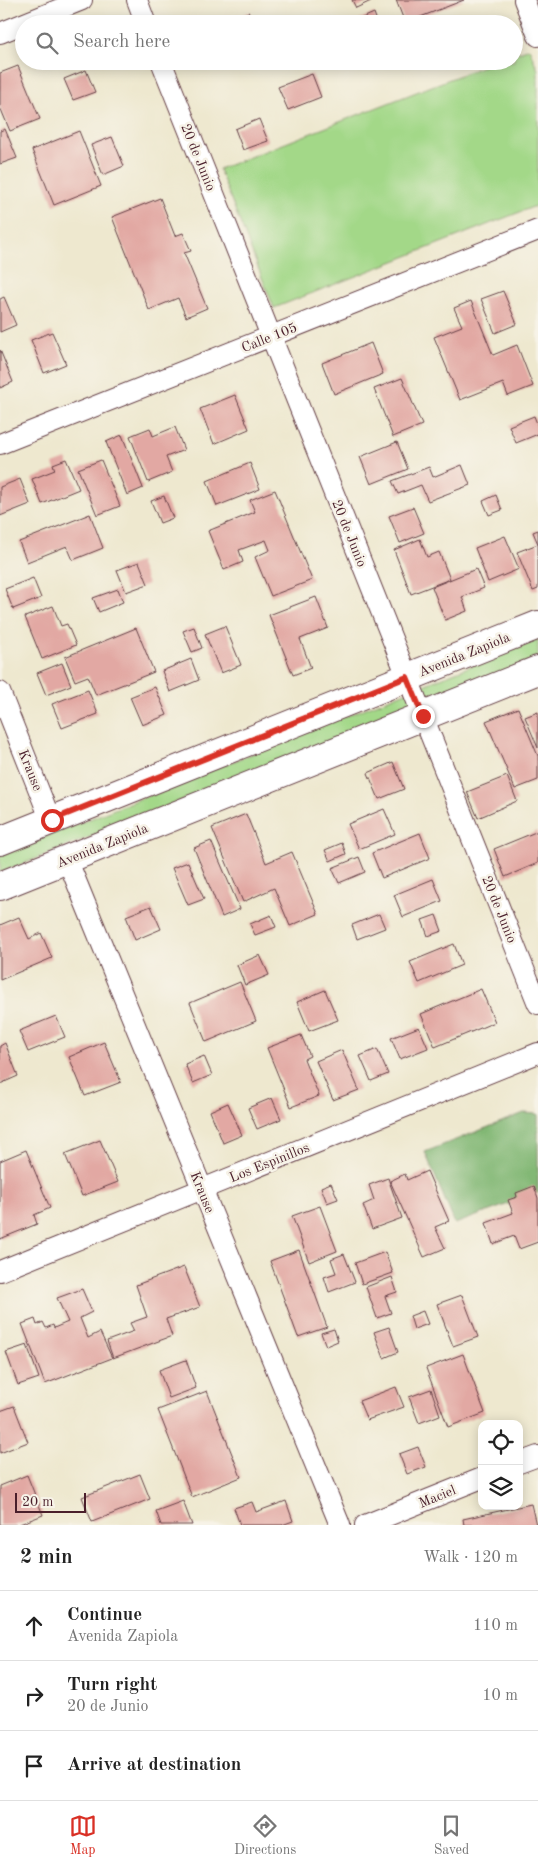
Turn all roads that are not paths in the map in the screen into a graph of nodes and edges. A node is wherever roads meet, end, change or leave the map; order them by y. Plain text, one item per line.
1 (82, 0) edge
2 (137, 0) edge
3 (524, 0) edge
4 (45, 15) edge
5 (143, 15) edge
6 (15, 27) edge
7 (0, 33) edge
8 (538, 36) edge
9 (165, 70) edge
10 (538, 230) edge
11 (271, 336) junction
12 (0, 444) edge
13 (538, 625) edge
14 (538, 670) edge
15 (407, 677) junction
16 (0, 692) edge
17 (423, 716) junction
18 (52, 820) junction
19 (0, 841) edge
20 (67, 860) junction
21 (0, 886) edge
22 (538, 1004) edge
23 (538, 1053) edge
24 (202, 1189) junction
25 (0, 1271) edge
26 (538, 1456) edge
27 (523, 1462) edge
28 (478, 1480) edge
29 (340, 1525) edge
30 (365, 1525) edge

1 - 4 street
2 - 5 street
3 - 8 street
6 - 7 street
9 - 11 street, 20 de Junio
10 - 11 street, Calle 105
11 - 12 street, Calle 105
11 - 15 street, 20 de Junio
13 - 15 main road, Avenida Zapiola
14 - 17 main road, Avenida Zapiola
15 - 17 street, 20 de Junio
15 - 18 main road, Avenida Zapiola
16 - 18 street, Krause
17 - 20 main road, Avenida Zapiola
17 - 22 street, 20 de Junio
18 - 19 main road, Avenida Zapiola
20 - 21 main road, Avenida Zapiola
20 - 24 street, Krause
23 - 24 street, Los Espinillos
24 - 25 street, Los Espinillos
24 - 29 street, Krause
26 - 27 street
28 - 30 street, Maciel

